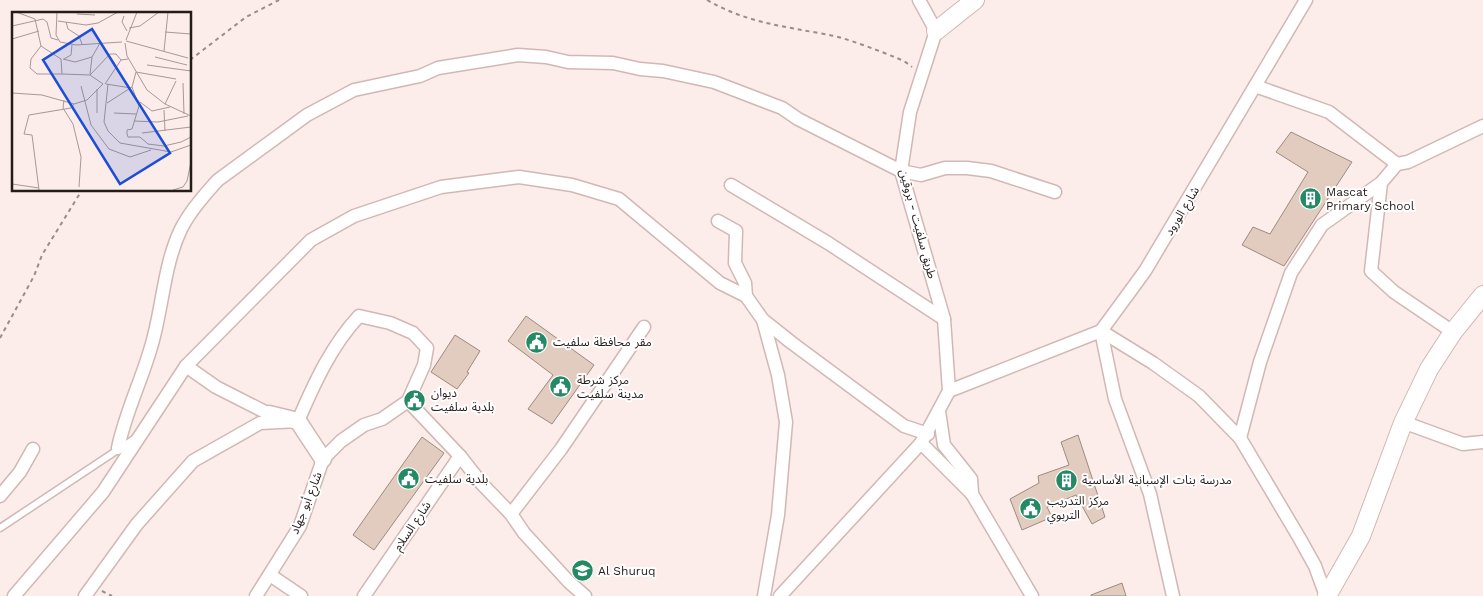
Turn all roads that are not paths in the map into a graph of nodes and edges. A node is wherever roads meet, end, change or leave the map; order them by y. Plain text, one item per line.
1 (919, 0) edge
2 (975, 0) edge
3 (1306, 0) edge
4 (936, 31) junction
5 (1255, 86) junction
6 (1483, 126) edge
7 (1396, 164) junction
8 (901, 171) junction
9 (1381, 183) junction
10 (731, 185) dead end
11 (1054, 192) dead end
12 (718, 221) dead end
13 (1483, 295) edge
14 (746, 296) junction
15 (1483, 310) edge
16 (944, 319) junction
17 (764, 320) junction
18 (644, 327) dead end
19 (1101, 331) junction
20 (1453, 332) junction
21 (186, 366) junction
22 (949, 390) junction
23 (408, 401) junction
24 (939, 411) junction
25 (269, 414) joint
26 (298, 422) junction
27 (1411, 425) junction
28 (144, 433) junction
29 (1240, 438) junction
30 (925, 439) junction
31 (1483, 442) edge
32 (118, 448) junction
33 (33, 449) dead end
34 (460, 456) junction
35 (323, 459) junction
36 (972, 494) junction
37 (0, 496) edge
38 (511, 514) junction
39 (0, 528) edge
40 (270, 575) junction
41 (14, 596) edge
42 (85, 596) edge
43 (256, 596) edge
44 (301, 596) edge
45 (364, 596) edge
46 (586, 596) edge
47 (764, 596) edge
48 (780, 596) edge
49 (1032, 596) edge
50 (1173, 596) edge
51 (1326, 596) edge
52 (1335, 596) edge

1 - 4 street
2 - 4 main road
3 - 5 street, شارع الورود
4 - 8 street, طريق سلفيت - بروقين
5 - 7 street
5 - 19 street, شارع الورود
6 - 7 street
7 - 9 street
8 - 11 street
8 - 16 street, طريق سلفيت - بروقين
8 - 32 street
9 - 20 street
9 - 29 street
10 - 16 street
12 - 14 street
13 - 20 main road
14 - 17 street
14 - 21 street
15 - 27 main road
16 - 22 street, طريق سلفيت - بروقين
17 - 30 street
17 - 47 street
18 - 38 street
19 - 22 street
19 - 29 street
19 - 50 street
20 - 51 main road
21 - 25 street
21 - 28 street
22 - 24 street
23 - 26 street
23 - 34 street
23 - 35 street
24 - 30 street
24 - 36 street
25 - 26 street
26 - 35 street
26 - 42 street
27 - 31 street
27 - 52 main road
28 - 32 lane
28 - 41 street
29 - 51 street
30 - 36 street
30 - 48 street
32 - 39 lane
33 - 37 street
34 - 38 street
34 - 45 street, شارع السلام
35 - 40 street, شارع أبو جهاد
36 - 49 street
38 - 46 street
40 - 43 street, شارع أبو جهاد
40 - 44 street

